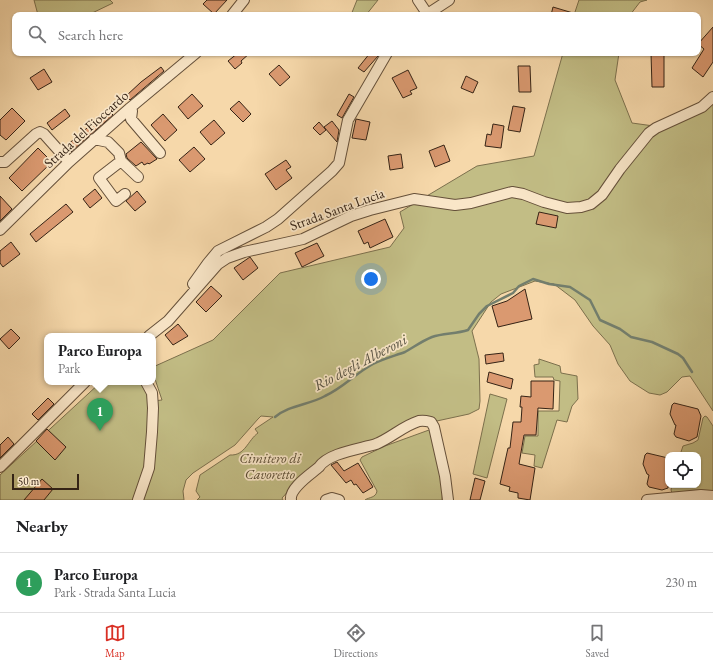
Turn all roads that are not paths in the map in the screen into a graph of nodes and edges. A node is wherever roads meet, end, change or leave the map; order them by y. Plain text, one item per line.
1 (244, 0) edge
2 (418, 0) edge
3 (449, 0) edge
4 (234, 12) edge
5 (425, 12) edge
6 (431, 12) edge
7 (192, 56) edge
8 (385, 56) edge
9 (713, 97) edge
10 (130, 108) junction
11 (94, 139) junction
12 (160, 153) dead end
13 (121, 161) junction
14 (0, 162) edge
15 (69, 162) junction
16 (138, 177) dead end
17 (125, 194) dead end
18 (0, 230) edge
19 (181, 307) junction
20 (153, 333) edge
21 (82, 385) edge
22 (148, 385) edge
23 (0, 467) edge
24 (713, 496) edge
25 (138, 500) edge
26 (291, 500) edge
27 (326, 500) edge
28 (339, 500) edge
29 (448, 500) edge
30 (648, 500) edge

1 - 4 street
2 - 5 street
3 - 6 street
7 - 10 street, Strada del Fioccardo
8 - 19 street
9 - 19 street, Strada Santa Lucia
10 - 11 street, Strada del Fioccardo
10 - 12 street
11 - 13 street
11 - 15 street, Strada del Fioccardo
13 - 16 street
13 - 17 street
14 - 15 street
15 - 18 street, Strada del Fioccardo
19 - 20 street, Strada Santa Lucia
21 - 23 street
22 - 25 street
24 - 30 street
26 - 29 street
27 - 28 street

